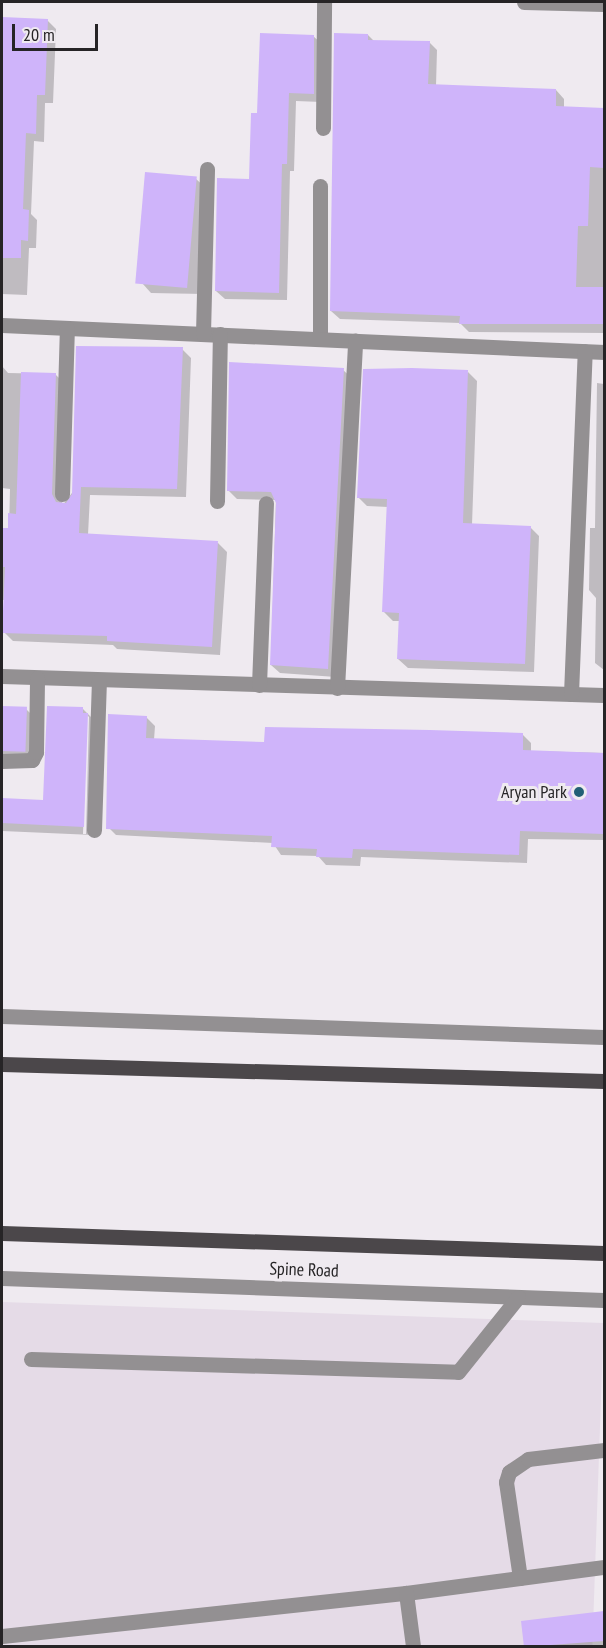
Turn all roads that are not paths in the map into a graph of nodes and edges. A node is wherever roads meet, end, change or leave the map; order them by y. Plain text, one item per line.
1 (324, 2) edge
2 (524, 2) edge
3 (583, 2) edge
4 (604, 4) edge
5 (323, 128) dead end
6 (207, 169) dead end
7 (320, 186) dead end
8 (2, 325) edge
9 (67, 328) junction
10 (203, 334) junction
11 (220, 334) junction
12 (320, 339) junction
13 (354, 340) junction
14 (585, 351) junction
15 (604, 352) edge
16 (62, 494) dead end
17 (216, 501) dead end
18 (267, 503) dead end
19 (2, 676) edge
20 (37, 678) junction
21 (99, 680) junction
22 (259, 685) junction
23 (336, 688) junction
24 (571, 694) junction
25 (604, 695) edge
26 (2, 761) edge
27 (94, 830) dead end
28 (2, 1016) edge
29 (604, 1037) edge
30 (2, 1064) edge
31 (604, 1082) edge
32 (2, 1233) edge
33 (604, 1253) edge
34 (2, 1278) edge
35 (518, 1297) junction
36 (604, 1300) edge
37 (31, 1359) dead end
38 (604, 1450) edge
39 (604, 1567) edge
40 (520, 1578) junction
41 (406, 1593) junction
42 (2, 1636) edge
43 (413, 1647) edge

1 - 5 street
2 - 3 street
3 - 4 street
6 - 10 street
7 - 12 street
8 - 9 street
9 - 10 street
9 - 16 street
10 - 11 street
11 - 12 street
11 - 17 street
12 - 13 street
13 - 14 street
13 - 23 street
14 - 15 street
14 - 24 street
18 - 22 street
19 - 20 street
20 - 21 street
20 - 26 street
21 - 22 street
21 - 27 street
22 - 23 street
23 - 24 street
24 - 25 street
28 - 29 street
30 - 31 main road
32 - 33 main road, Spine Road
34 - 35 street, Spine Road
35 - 36 street, Spine Road
35 - 37 street
38 - 40 street
39 - 40 street
40 - 41 street
41 - 42 street
41 - 43 street

